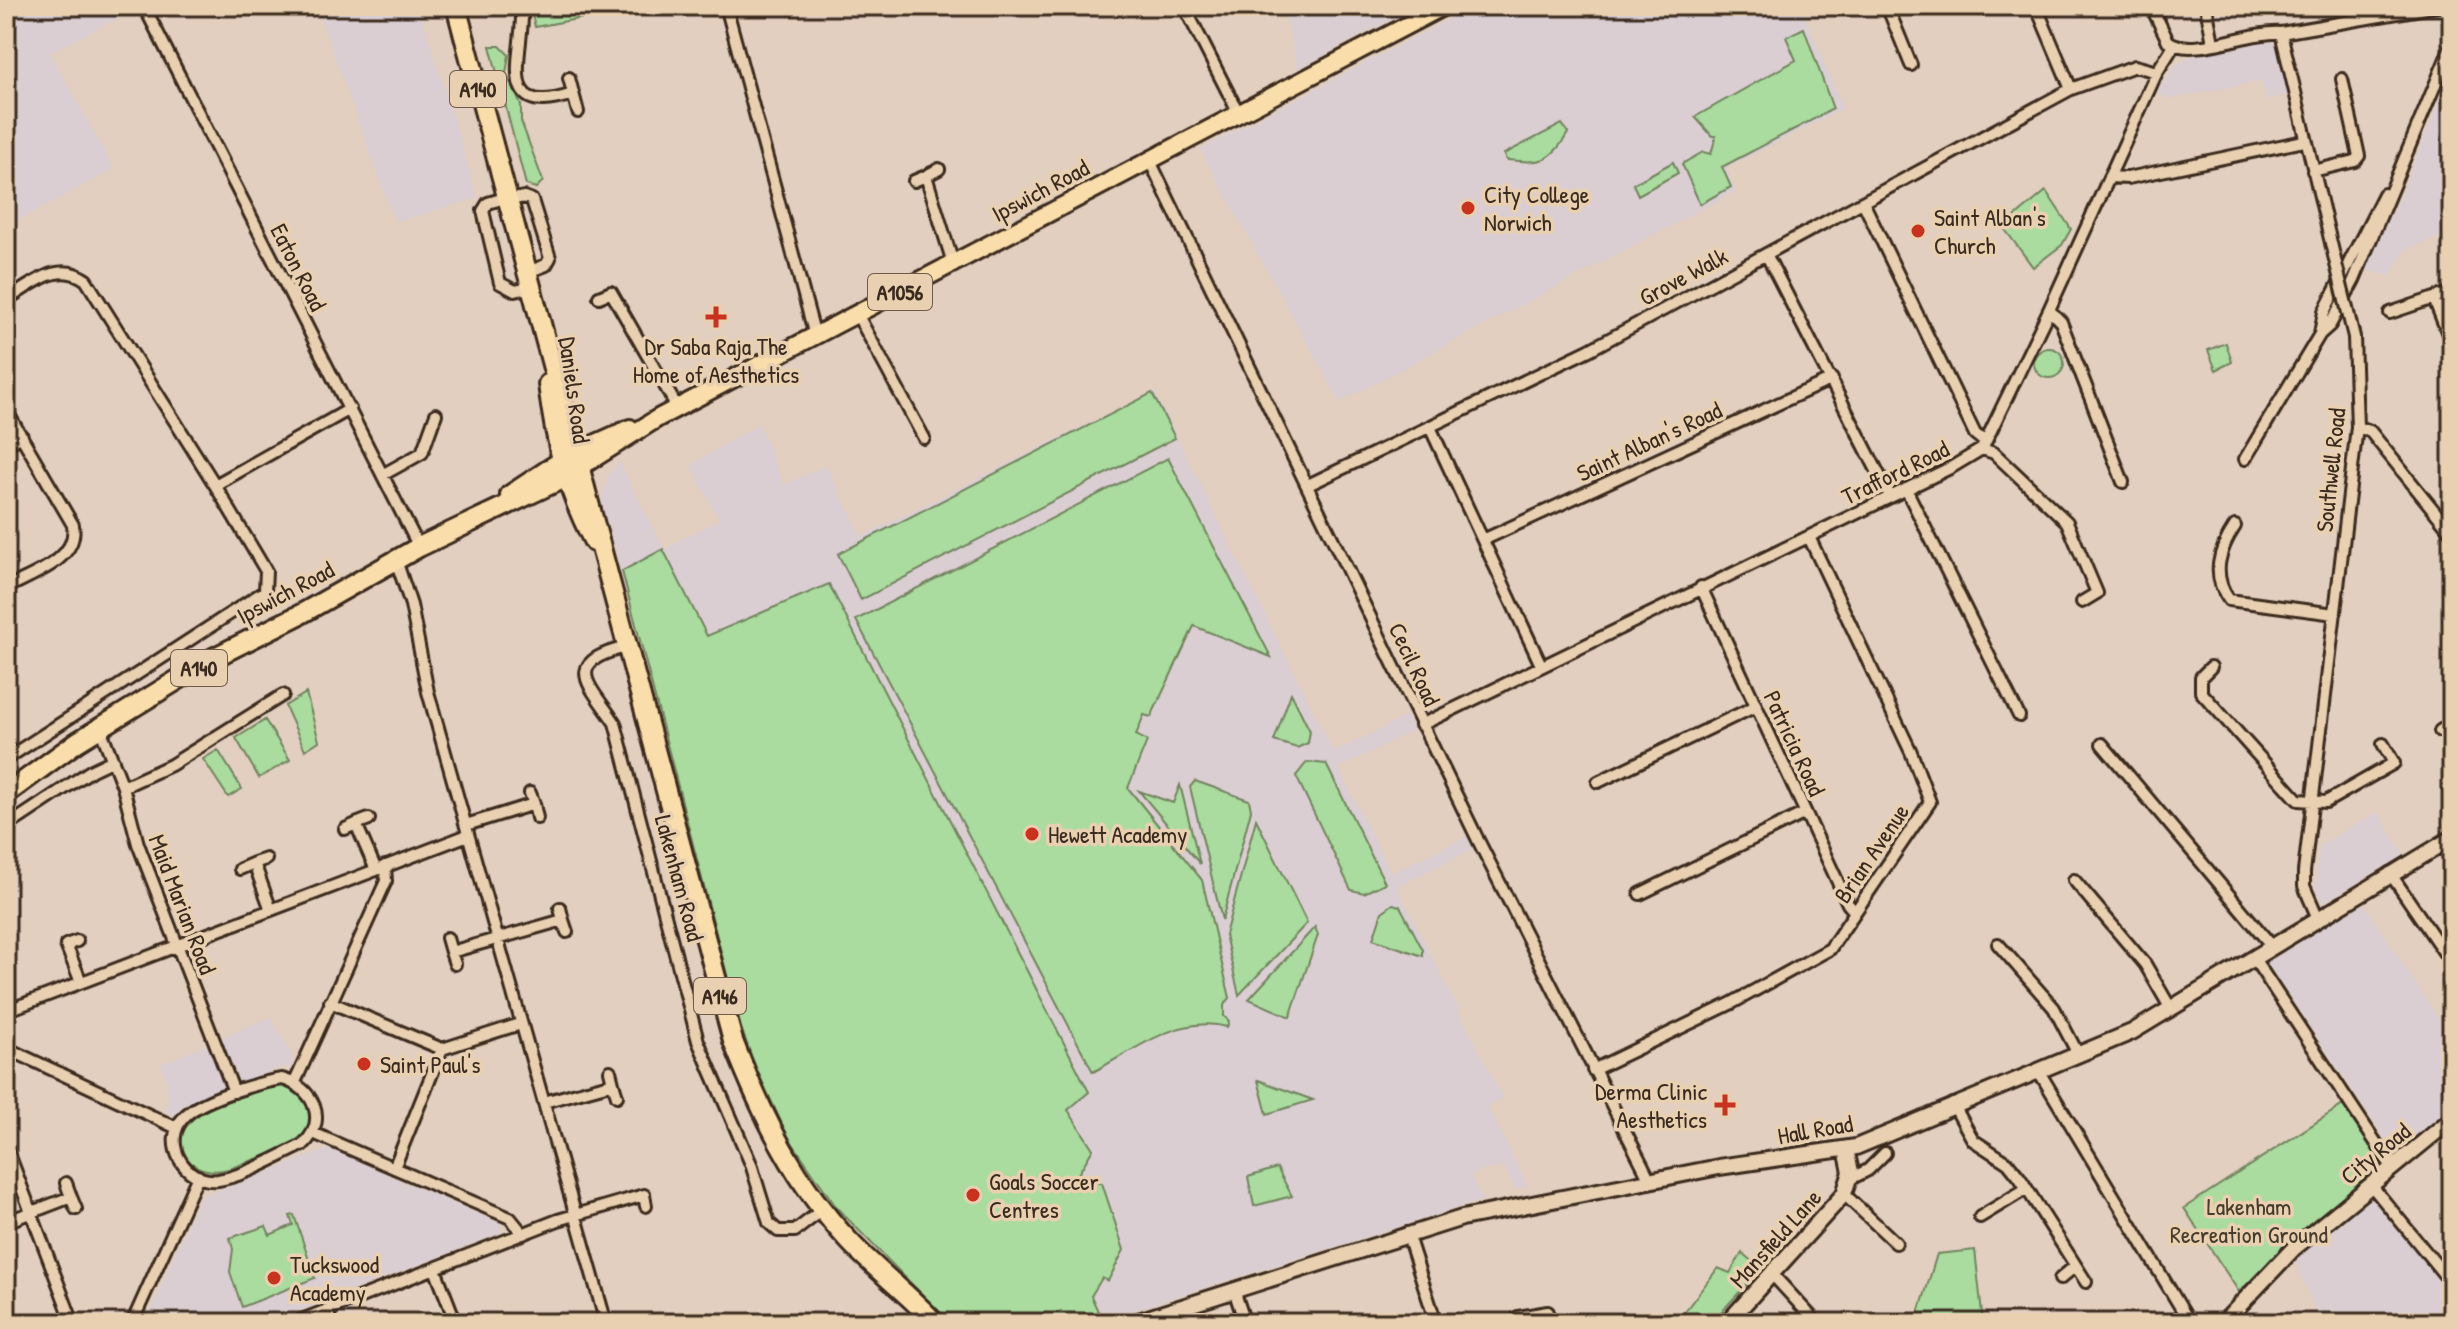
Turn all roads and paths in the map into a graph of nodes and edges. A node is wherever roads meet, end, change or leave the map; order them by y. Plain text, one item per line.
1 (144, 6) edge
2 (456, 6) edge
3 (522, 6) edge
4 (726, 6) edge
5 (1184, 6) edge
6 (1444, 6) edge
7 (1887, 6) edge
8 (2036, 6) edge
9 (2206, 6) edge
10 (2438, 6) edge
11 (2156, 8) edge
12 (2400, 10) edge
13 (2281, 33) junction
14 (2213, 43) junction
15 (2452, 44) edge
16 (2174, 45) junction
17 (1911, 65) dead end
18 (2157, 72) junction
19 (569, 78) dead end
20 (2342, 79) dead end
21 (2071, 89) junction
22 (573, 94) junction
23 (578, 112) dead end
24 (1239, 114) junction
25 (2304, 141) junction
26 (1149, 159) junction
27 (939, 169) dead end
28 (2313, 171) junction
29 (926, 176) junction
30 (2109, 177) junction
31 (914, 181) dead end
32 (508, 199) junction
33 (1863, 202) junction
34 (1766, 254) junction
35 (953, 263) junction
36 (530, 280) junction
37 (2452, 292) edge
38 (599, 297) dead end
39 (2434, 299) junction
40 (6, 300) edge
41 (2049, 310) junction
42 (2390, 313) dead end
43 (857, 314) junction
44 (815, 336) junction
45 (2452, 344) edge
46 (1832, 379) junction
47 (677, 407) junction
48 (350, 409) junction
49 (6, 410) edge
50 (436, 414) dead end
51 (1430, 427) junction
52 (2357, 427) junction
53 (22, 436) junction
54 (924, 438) dead end
55 (6, 445) edge
56 (1983, 445) junction
57 (2245, 459) dead end
58 (570, 464) junction
59 (384, 474) junction
60 (2123, 482) dead end
61 (215, 485) junction
62 (1308, 485) junction
63 (1906, 489) junction
64 (1890, 496) junction
65 (2235, 526) dead end
66 (2452, 533) edge
67 (1809, 537) junction
68 (1483, 540) junction
69 (419, 547) junction
70 (396, 560) junction
71 (1701, 587) junction
72 (6, 588) edge
73 (2082, 602) dead end
74 (2335, 614) junction
75 (627, 647) junction
76 (1541, 665) junction
77 (2211, 667) dead end
78 (277, 695) dead end
79 (1756, 706) junction
80 (2019, 716) dead end
81 (2452, 723) edge
82 (1421, 725) junction
83 (100, 728) junction
84 (2440, 731) dead end
85 (2102, 744) dead end
86 (2383, 744) dead end
87 (6, 759) edge
88 (113, 760) junction
89 (1598, 782) dead end
90 (123, 787) junction
91 (530, 793) dead end
92 (6, 794) edge
93 (2312, 803) junction
94 (534, 804) junction
95 (1805, 813) junction
96 (537, 818) dead end
97 (369, 819) dead end
98 (356, 824) junction
99 (6, 827) edge
100 (345, 829) dead end
101 (467, 830) junction
102 (2452, 838) edge
103 (266, 859) dead end
104 (254, 863) junction
105 (380, 868) junction
106 (240, 869) dead end
107 (2390, 873) junction
108 (2074, 880) dead end
109 (1640, 894) dead end
110 (560, 908) dead end
111 (271, 910) junction
112 (1855, 912) junction
113 (2317, 916) junction
114 (563, 920) junction
115 (567, 932) dead end
116 (447, 938) dead end
117 (497, 939) junction
118 (77, 941) dead end
119 (1998, 944) dead end
120 (2271, 945) junction
121 (178, 946) junction
122 (451, 952) junction
123 (2253, 957) junction
124 (455, 964) dead end
125 (2452, 964) edge
126 (81, 982) junction
127 (330, 1002) junction
128 (2171, 1009) junction
129 (6, 1011) edge
130 (520, 1024) junction
131 (6, 1048) edge
132 (442, 1049) junction
133 (2079, 1056) junction
134 (1593, 1070) junction
135 (2038, 1070) junction
136 (610, 1071) dead end
137 (295, 1082) junction
138 (613, 1083) junction
139 (234, 1092) junction
140 (617, 1096) dead end
141 (544, 1102) junction
142 (1953, 1104) junction
143 (2450, 1126) edge
144 (177, 1128) junction
145 (313, 1133) junction
146 (6, 1146) edge
147 (1846, 1149) junction
148 (1885, 1153) dead end
149 (2392, 1167) junction
150 (394, 1168) junction
151 (198, 1176) junction
152 (1850, 1179) junction
153 (1651, 1182) junction
154 (66, 1183) dead end
155 (2371, 1185) junction
156 (2026, 1189) junction
157 (1844, 1194) junction
158 (643, 1195) dead end
159 (71, 1197) junction
160 (76, 1209) dead end
161 (822, 1210) junction
162 (31, 1212) junction
163 (575, 1215) junction
164 (1980, 1217) dead end
165 (6, 1222) edge
166 (1407, 1233) junction
167 (523, 1234) junction
168 (1896, 1243) dead end
169 (2074, 1267) junction
170 (435, 1269) junction
171 (1772, 1274) junction
172 (2060, 1279) dead end
173 (2086, 1282) dead end
174 (2452, 1284) edge
175 (1234, 1290) junction
176 (907, 1298) junction
177 (326, 1310) junction
178 (72, 1321) edge
179 (2227, 1322) edge
180 (59, 1323) edge
181 (132, 1323) edge
182 (294, 1323) edge
183 (332, 1323) edge
184 (456, 1323) edge
185 (606, 1323) edge
186 (923, 1323) edge
187 (935, 1323) edge
188 (1132, 1323) edge
189 (1245, 1323) edge
190 (1436, 1323) edge
191 (1519, 1323) edge
192 (1540, 1323) edge
193 (1727, 1323) edge
194 (1817, 1323) edge
195 (2190, 1323) edge

1 - 48 street, Eaton Road
2 - 32 highway, Daniels Road / A140
3 - 22 street
4 - 44 street
5 - 24 street
6 - 24 main road, Ipswich Road / A1056
7 - 17 street
8 - 21 street
9 - 14 street
10 - 12 street
11 - 16 street
12 - 13 street
13 - 14 street
13 - 25 street, Southwell Road
14 - 16 street
15 - 57 street
16 - 18 street
18 - 21 street, Grove Walk
18 - 30 street
19 - 22 street
20 - 28 street
21 - 33 street, Grove Walk
22 - 23 street
24 - 26 main road, Ipswich Road / A1056
25 - 28 street, Southwell Road
25 - 30 street
26 - 35 main road, Ipswich Road / A1056
26 - 62 street, Cecil Road
27 - 29 street
28 - 52 street, Southwell Road, bridge
29 - 31 street
29 - 35 street
30 - 41 street
32 - 36 highway, Daniels Road / A140
32 - 36 street
33 - 34 street, Grove Walk
33 - 56 street
34 - 46 street
34 - 51 street, Grove Walk
35 - 43 main road, Ipswich Road / A1056
36 - 58 highway, Daniels Road / A140
37 - 39 street
38 - 47 street
39 - 42 street
39 - 45 street
40 - 61 street, Ipswich Road
41 - 56 street
41 - 60 street
43 - 44 main road, Ipswich Road / A1056
43 - 54 street
44 - 47 main road, Ipswich Road / A1056
46 - 64 street
46 - 68 street, Saint Alban's Road
47 - 58 main road, Ipswich Road / A1056
48 - 59 street, Eaton Road
48 - 61 street
49 - 53 street
50 - 59 street
51 - 62 street, Grove Walk
51 - 68 street
52 - 66 street
52 - 74 street, Southwell Road
53 - 55 street
53 - 72 street
56 - 63 street, Trafford Road
56 - 73 street
58 - 69 highway, Ipswich Road / A140
58 - 75 highway, Lakenham Road / A146
59 - 69 street, Eaton Road
61 - 87 street, Ipswich Road
62 - 82 street, Cecil Road
63 - 64 street, Trafford Road
63 - 80 street
64 - 67 street, Trafford Road
65 - 74 street
67 - 71 street, Trafford Road
67 - 112 street, Brian Avenue
68 - 76 street
69 - 70 highway, Ipswich Road / A140
70 - 83 highway, Ipswich Road / A140
70 - 101 street
71 - 76 street, Trafford Road
71 - 79 street, Patricia Road
74 - 93 street, Southwell Road
75 - 161 highway, Lakenham Road / A146
75 - 161 street, Lakenham Road
76 - 82 street, Trafford Road
77 - 93 street
78 - 90 street
79 - 89 street
79 - 95 street, Patricia Road
81 - 84 street
82 - 134 street, Cecil Road
83 - 88 street, Maid Marian Road
83 - 92 highway, Ipswich Road / A140
85 - 120 street
86 - 93 street
88 - 90 street, Maid Marian Road
88 - 99 street
90 - 121 street, Maid Marian Road
91 - 94 street
93 - 113 street, Southwell Road
94 - 96 street
94 - 101 street
95 - 109 street
95 - 112 street, Patricia Road
97 - 98 street
98 - 100 street
98 - 105 street
101 - 105 street
101 - 117 street
102 - 107 street, Hall Road
103 - 104 street
104 - 106 street
104 - 111 street
105 - 111 street
105 - 127 street
107 - 113 street, Hall Road
107 - 125 street
108 - 128 street
110 - 114 street
111 - 121 street
112 - 134 street, Brian Avenue
113 - 120 street, Hall Road
114 - 115 street
114 - 117 street
116 - 122 street
117 - 122 street
117 - 130 street
118 - 126 street
119 - 133 street
120 - 123 street, Hall Road
121 - 126 street
121 - 139 street, Maid Marian Road
122 - 124 street
123 - 128 street, Hall Road
123 - 149 street
126 - 129 street
127 - 132 street
127 - 137 street
128 - 133 street, Hall Road
130 - 132 street
130 - 141 street
131 - 144 street
132 - 150 street
133 - 135 street, Hall Road
134 - 153 street, Cecil Road
135 - 142 street, Hall Road
135 - 195 street
136 - 138 street
137 - 139 street
137 - 145 street
138 - 140 street
138 - 141 street
139 - 144 street
141 - 163 street
142 - 147 street, Hall Road
142 - 156 street
143 - 149 street, City Road
144 - 151 street
145 - 150 street
145 - 151 street
146 - 162 street
147 - 152 street, Mansfield Lane
147 - 153 street, Hall Road
148 - 152 street, Mansfield Lane
149 - 155 street, City Road
150 - 167 street
151 - 181 street
152 - 157 street, Mansfield Lane
153 - 166 street, Hall Road
154 - 159 street
155 - 174 street
155 - 179 street, City Road
156 - 164 street
156 - 169 street
157 - 168 street
157 - 171 street, Mansfield Lane
158 - 163 street
159 - 160 street
159 - 162 street
161 - 176 highway, Lakenham Road / A146
162 - 165 street
162 - 178 street
163 - 167 street
163 - 185 street
166 - 175 street, Hall Road
166 - 190 street
167 - 170 street
169 - 172 street
169 - 173 street
170 - 177 street
170 - 184 street
171 - 193 street, Mansfield Lane
171 - 194 street
175 - 188 street, Hall Road
175 - 189 street
176 - 186 highway, Lakenham Road / A146
176 - 187 highway, Lakenham Road / A146
177 - 182 street
177 - 183 street
178 - 180 street
191 - 192 street

